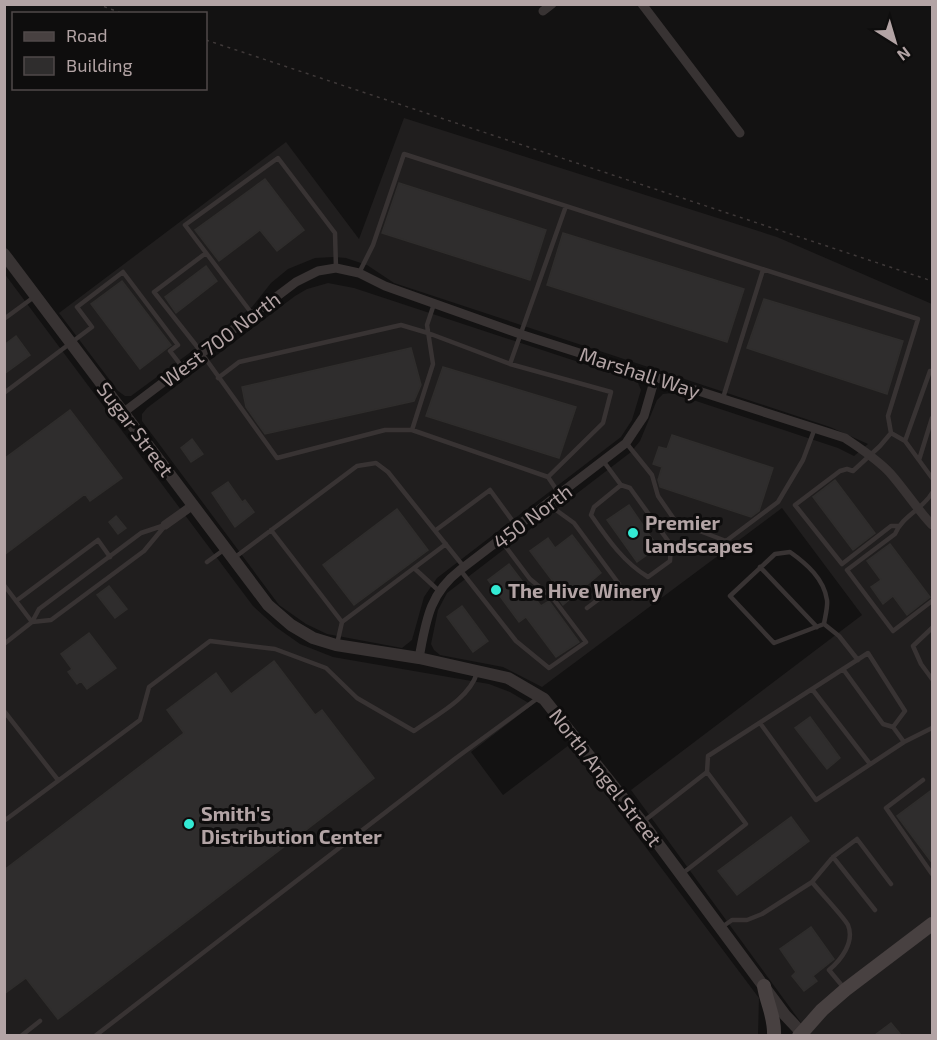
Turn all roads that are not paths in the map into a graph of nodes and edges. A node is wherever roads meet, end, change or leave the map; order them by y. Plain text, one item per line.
1 (552, 4) edge
2 (642, 4) edge
3 (543, 11) dead end
4 (740, 133) dead end
5 (566, 206) junction
6 (206, 253) junction
7 (4, 254) edge
8 (336, 268) junction
9 (763, 270) junction
10 (318, 271) joint
11 (359, 273) junction
12 (36, 295) junction
13 (434, 304) junction
14 (253, 315) junction
15 (4, 319) edge
16 (428, 333) junction
17 (520, 334) junction
18 (72, 343) junction
19 (201, 354) junction
20 (510, 364) junction
21 (183, 368) junction
22 (933, 371) edge
23 (218, 378) junction
24 (655, 378) junction
25 (4, 393) edge
26 (723, 398) junction
27 (124, 412) junction
28 (933, 418) edge
29 (815, 428) junction
30 (412, 430) junction
31 (891, 433) junction
32 (904, 441) junction
33 (626, 443) junction
34 (871, 455) junction
35 (919, 460) junction
36 (604, 462) junction
37 (548, 477) junction
38 (933, 478) edge
39 (621, 485) junction
40 (933, 493) edge
41 (560, 495) junction
42 (551, 502) junction
43 (193, 505) junction
44 (917, 509) junction
45 (165, 525) junction
46 (933, 525) edge
47 (898, 526) junction
48 (517, 527) junction
49 (271, 530) junction
50 (436, 530) junction
51 (500, 539) junction
52 (446, 544) junction
53 (229, 554) junction
54 (110, 557) junction
55 (207, 562) dead end
56 (760, 567) junction
57 (414, 568) junction
58 (462, 568) junction
59 (4, 585) edge
60 (439, 591) junction
61 (16, 601) junction
62 (933, 601) edge
63 (268, 605) joint
64 (587, 608) dead end
65 (32, 622) junction
66 (342, 622) junction
67 (824, 624) junction
68 (817, 627) junction
69 (933, 628) edge
70 (4, 644) edge
71 (336, 645) junction
72 (419, 658) junction
73 (858, 660) junction
74 (843, 669) junction
75 (477, 671) junction
76 (933, 679) edge
77 (812, 689) junction
78 (540, 696) junction
79 (4, 711) edge
80 (760, 723) junction
81 (893, 727) junction
82 (933, 728) edge
83 (904, 742) junction
84 (870, 764) junction
85 (708, 772) junction
86 (58, 780) junction
87 (923, 780) dead end
88 (4, 821) edge
89 (642, 822) junction
90 (833, 857) junction
91 (933, 874) edge
92 (680, 875) junction
93 (812, 882) junction
94 (891, 884) dead end
95 (875, 910) dead end
96 (933, 924) edge
97 (720, 928) junction
98 (764, 986) junction
99 (845, 990) junction
100 (40, 1021) dead end
101 (801, 1034) edge
102 (21, 1035) edge
103 (95, 1035) edge
104 (774, 1035) edge

1 - 3 street
2 - 4 street
5 - 9 lane
5 - 11 lane
5 - 17 lane
6 - 8 lane
6 - 14 lane
6 - 19 lane
7 - 12 street, Sugar Street
8 - 10 street, Marshall Way
8 - 11 street, Marshall Way
9 - 26 lane
9 - 31 lane
10 - 14 street, West 700 North
11 - 13 street, Marshall Way
12 - 15 lane
12 - 18 street, Sugar Street
13 - 16 lane
13 - 17 street, Marshall Way
14 - 19 street, West 700 North
16 - 20 lane
16 - 23 lane
16 - 30 lane
17 - 20 lane
17 - 24 street, Marshall Way
18 - 21 lane
18 - 25 lane
18 - 27 street, Sugar Street
19 - 21 street, West 700 North
19 - 23 lane
20 - 37 lane
21 - 27 street, West 700 North
22 - 32 lane
23 - 30 lane
24 - 26 street, Marshall Way
24 - 33 street, 450 North
26 - 29 street, Marshall Way
27 - 43 street, Sugar Street
28 - 35 lane
29 - 33 lane
29 - 34 street, Marshall Way
30 - 37 lane
31 - 32 lane
31 - 34 lane
32 - 35 lane
33 - 36 street, 450 North
34 - 44 street, Marshall Way
34 - 47 lane
35 - 38 lane
36 - 39 lane
36 - 41 street, 450 North
37 - 41 lane
39 - 39 lane
40 - 44 lane
41 - 42 street, 450 North
42 - 48 street, 450 North
42 - 64 lane
43 - 45 street
43 - 53 street, Sugar Street
44 - 46 street, Marshall Way
44 - 47 lane
45 - 54 lane
45 - 65 lane
47 - 62 lane
48 - 50 lane
48 - 51 street, 450 North
49 - 50 lane
49 - 53 lane
49 - 66 lane
50 - 52 lane
51 - 58 street, 450 North
51 - 58 lane
52 - 57 lane
52 - 58 lane
53 - 55 lane
53 - 63 street, Sugar Street
54 - 61 lane
54 - 65 lane
56 - 67 lane
56 - 68 lane
56 - 68 lane
57 - 60 lane
57 - 66 lane
58 - 60 street, 450 North
59 - 61 lane
60 - 72 street, 450 North
61 - 65 lane
63 - 71 street, North Angel Street
65 - 70 lane
66 - 71 lane
67 - 68 lane
67 - 73 lane
69 - 76 lane
71 - 72 street, North Angel Street
72 - 75 street, North Angel Street
73 - 74 lane
73 - 81 lane
74 - 77 lane
74 - 81 lane
75 - 78 street, North Angel Street
75 - 86 lane
77 - 80 lane
77 - 84 lane
78 - 89 street, North Angel Street
78 - 103 lane
79 - 86 lane
80 - 84 lane
80 - 85 lane
81 - 83 lane
82 - 83 lane
83 - 84 lane
85 - 89 lane
85 - 92 lane
86 - 88 lane
87 - 91 lane
89 - 92 street, North Angel Street
90 - 93 lane
90 - 94 lane
90 - 95 lane
92 - 97 street, North Angel Street
93 - 97 lane
93 - 99 lane
96 - 99 main road
97 - 98 street, North Angel Street
98 - 101 street, North Angel Street
98 - 104 main road
99 - 101 main road
100 - 102 lane

